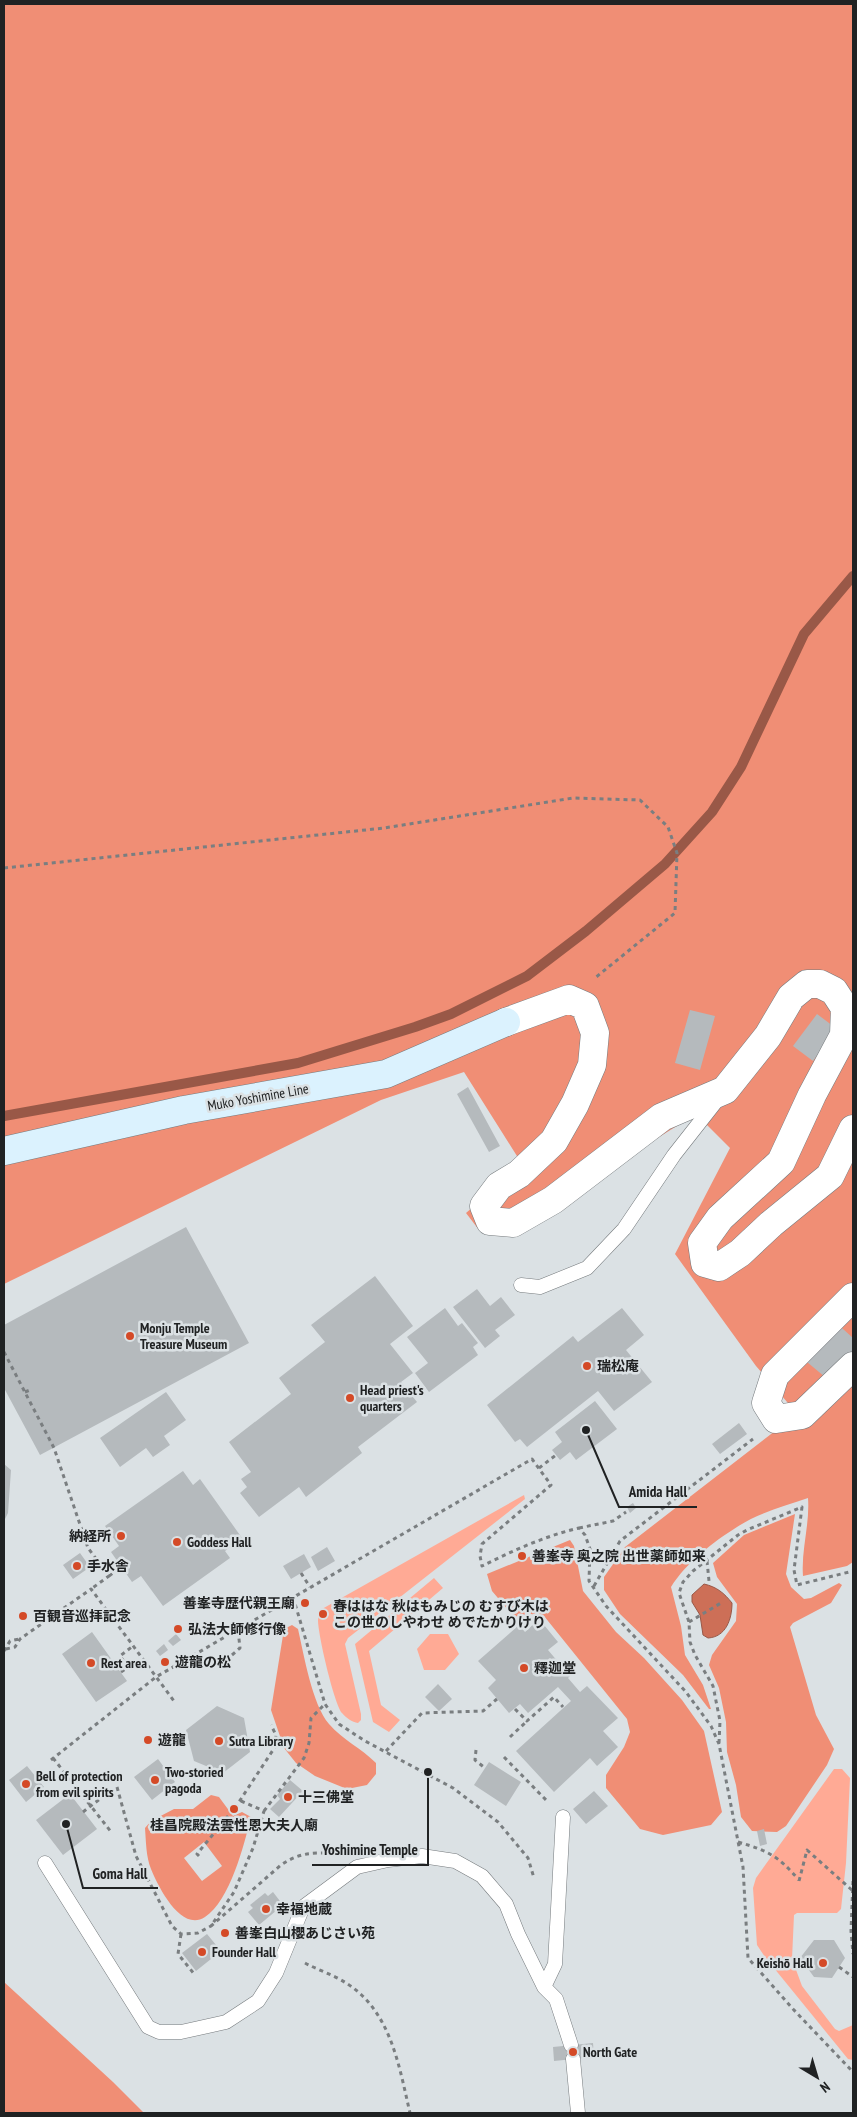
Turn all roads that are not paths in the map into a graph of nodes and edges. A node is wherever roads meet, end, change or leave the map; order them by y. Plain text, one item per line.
1 (506, 1022) joint
2 (725, 1090) junction
3 (853, 1129) edge
4 (4, 1151) edge
5 (521, 1285) dead end
6 (853, 1297) edge
7 (853, 1366) edge
8 (563, 1817) road end
9 (45, 1863) dead end
10 (544, 1987) junction
11 (578, 2113) edge

1 - 2 street
1 - 4 main road, Muko Yoshimine Line
2 - 3 street
2 - 5 lane
6 - 7 street
8 - 10 lane
9 - 10 lane
10 - 11 lane

